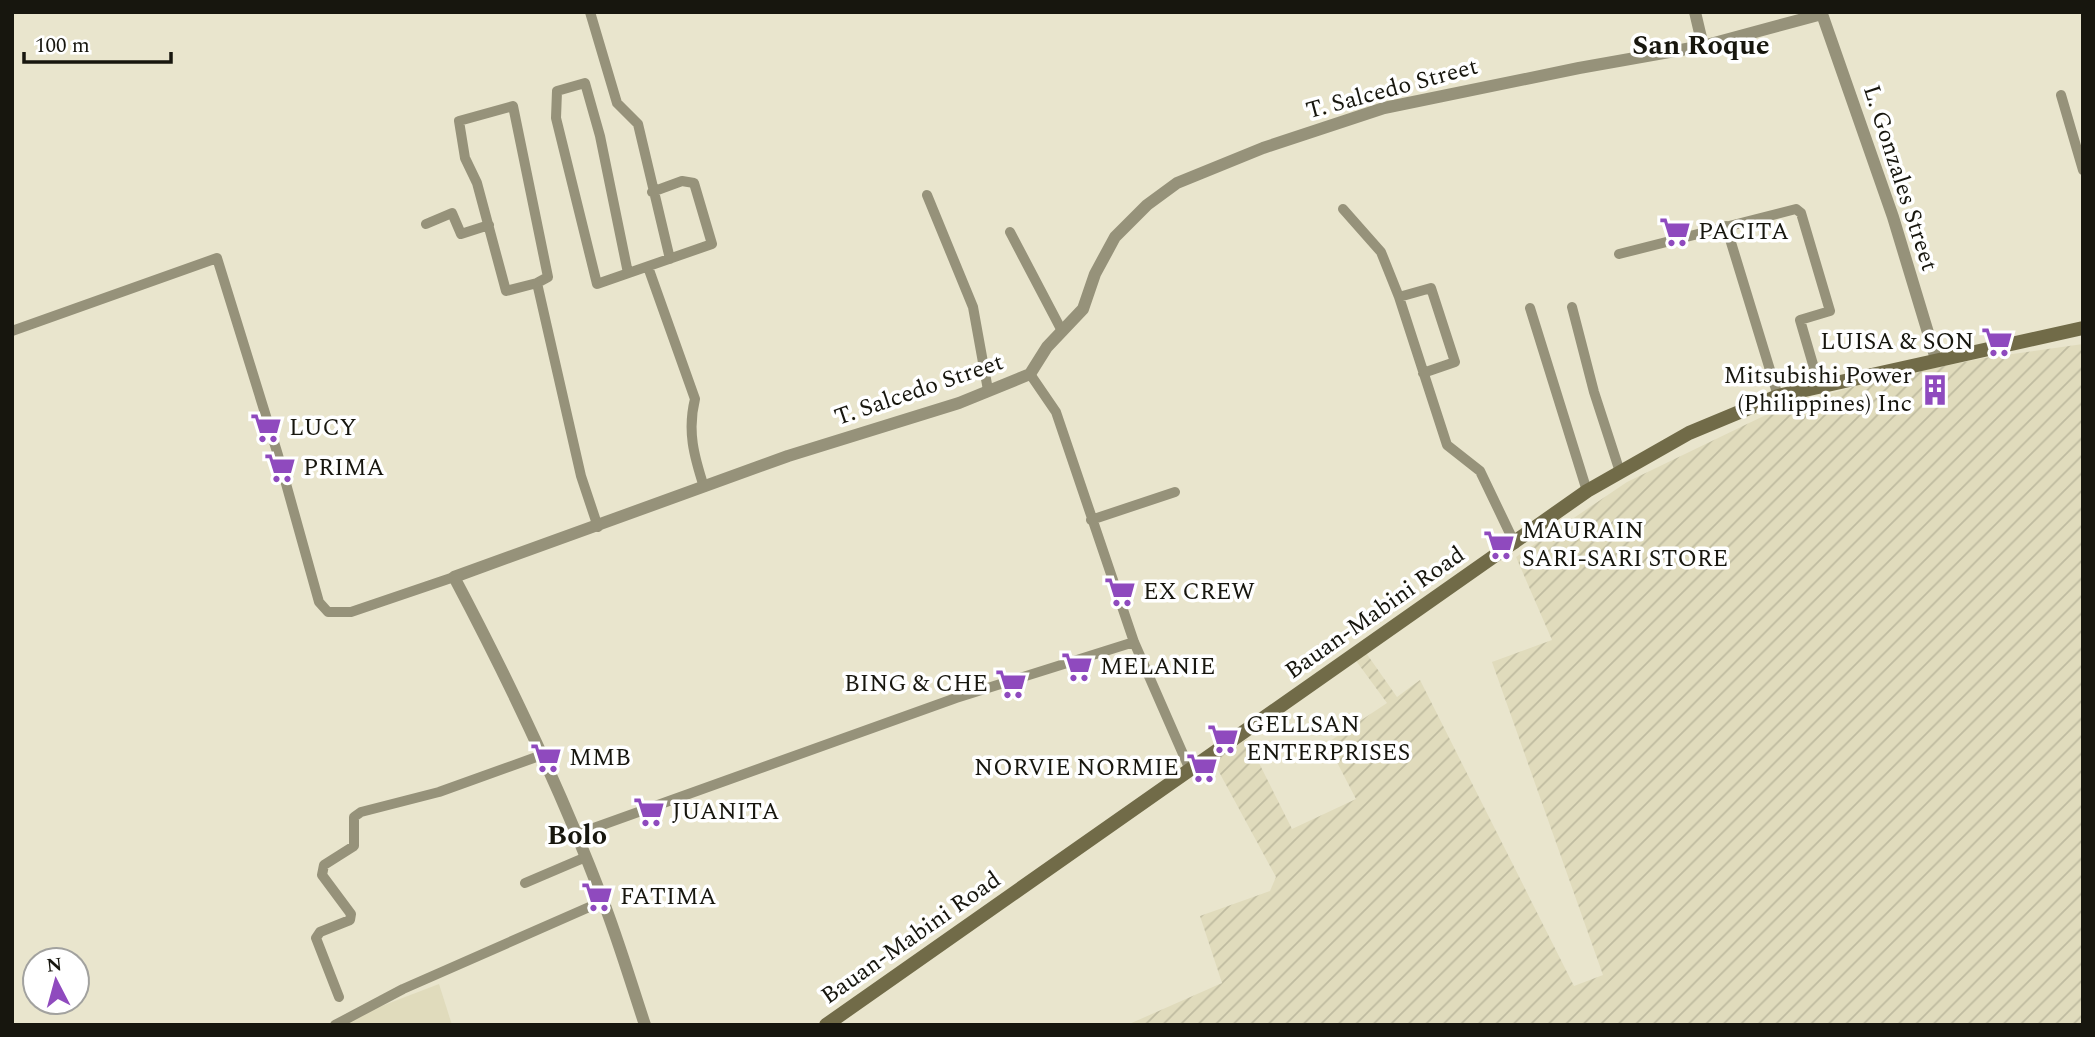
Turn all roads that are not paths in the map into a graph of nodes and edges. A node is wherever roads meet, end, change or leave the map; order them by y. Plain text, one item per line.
1 (590, 12) edge
2 (1695, 12) edge
3 (1822, 13) edge
4 (1703, 46) junction
5 (2061, 95) dead end
6 (2083, 170) edge
7 (652, 192) junction
8 (927, 195) dead end
9 (1343, 209) dead end
10 (426, 224) dead end
11 (489, 225) junction
12 (1726, 226) junction
13 (1010, 232) dead end
14 (1619, 254) dead end
15 (670, 259) junction
16 (649, 267) junction
17 (628, 273) junction
18 (537, 283) junction
19 (1399, 296) junction
20 (1572, 307) dead end
21 (1530, 308) dead end
22 (2083, 328) edge
23 (12, 331) edge
24 (1062, 331) junction
25 (1936, 359) junction
26 (1423, 373) junction
27 (1030, 374) junction
28 (1819, 385) junction
29 (988, 390) junction
30 (1778, 396) junction
31 (1620, 472) junction
32 (704, 487) junction
33 (1587, 491) junction
34 (1174, 492) dead end
35 (1091, 520) junction
36 (598, 527) junction
37 (1515, 544) junction
38 (454, 578) junction
39 (1134, 642) junction
40 (542, 755) junction
41 (1191, 770) junction
42 (577, 834) junction
43 (586, 857) junction
44 (525, 883) dead end
45 (603, 901) junction
46 (339, 997) dead end
47 (335, 1025) edge
48 (645, 1025) edge
49 (826, 1025) edge

1 - 7 street
2 - 4 street
3 - 4 street, T. Salcedo Street
3 - 25 street, L. Gonzales Street
4 - 24 street, T. Salcedo Street
5 - 6 street
7 - 15 street
7 - 15 street
8 - 29 street
9 - 19 street
10 - 11 street
11 - 18 street
11 - 18 street
12 - 14 street
12 - 28 street
12 - 30 street
13 - 24 street
15 - 16 street
16 - 17 street
16 - 32 street
17 - 17 street
18 - 36 street
19 - 26 street
19 - 26 street
20 - 31 street
21 - 33 street
22 - 25 main road, Bauan-Mabini Road
23 - 38 street, T. Salcedo Street
24 - 27 street, T. Salcedo Street
25 - 28 main road, Bauan-Mabini Road
26 - 37 street
27 - 29 street, T. Salcedo Street
27 - 35 street
28 - 30 main road, Bauan-Mabini Road
29 - 32 street, T. Salcedo Street
30 - 31 main road, Bauan-Mabini Road
31 - 33 main road, Bauan-Mabini Road
32 - 36 street, T. Salcedo Street
33 - 37 main road, Bauan-Mabini Road
34 - 35 street
35 - 39 street
36 - 38 street, T. Salcedo Street
37 - 41 main road, Bauan-Mabini Road
38 - 40 street
39 - 41 street
39 - 42 street
40 - 42 street
40 - 46 street
41 - 49 main road, Bauan-Mabini Road
42 - 43 street
43 - 44 street
43 - 45 street
45 - 47 street
45 - 48 street

